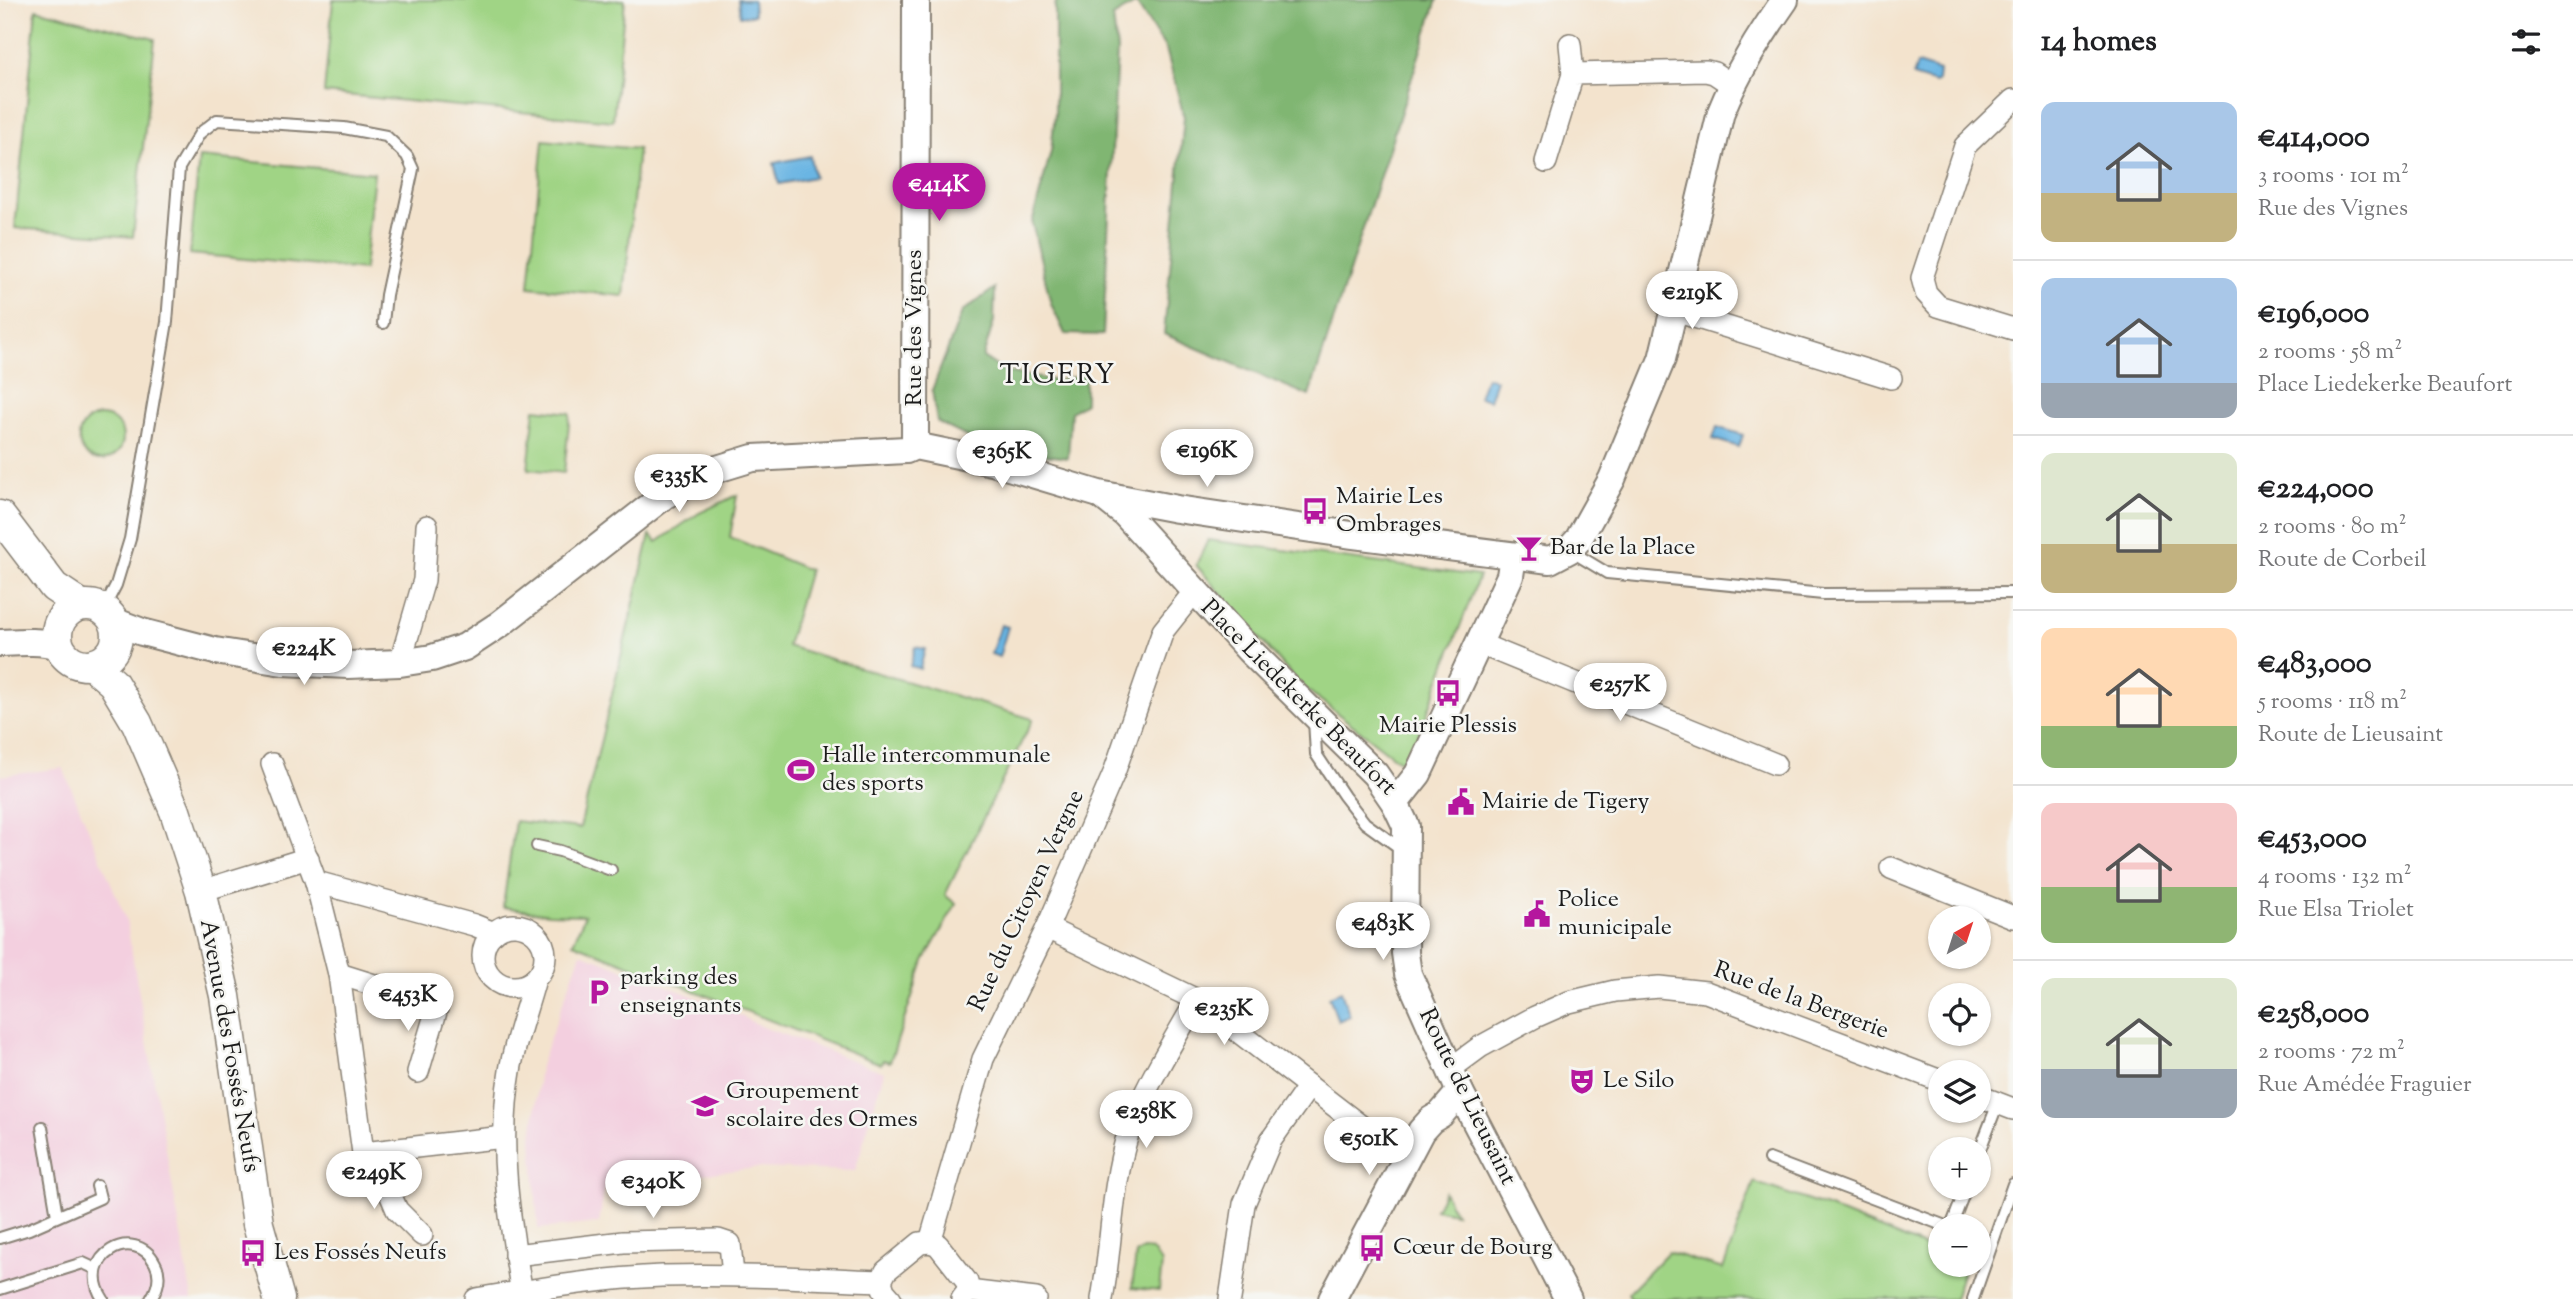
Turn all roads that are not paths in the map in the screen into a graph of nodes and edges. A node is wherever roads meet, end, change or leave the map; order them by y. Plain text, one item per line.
1 (916, 0) edge
2 (1785, 0) edge
3 (1570, 44) dead end
4 (1573, 74) junction
5 (1732, 85) junction
6 (2013, 100) edge
7 (1546, 162) dead end
8 (1672, 310) junction
9 (383, 323) dead end
10 (2013, 329) edge
11 (1891, 378) dead end
12 (915, 446) junction
13 (1099, 494) junction
14 (0, 516) edge
15 (427, 526) dead end
16 (1569, 550) junction
17 (1513, 556) junction
18 (1194, 592) junction
19 (2013, 593) edge
20 (99, 638) junction
21 (0, 643) edge
22 (1480, 644) junction
23 (400, 663) junction
24 (1314, 714) junction
25 (272, 764) dead end
26 (1775, 764) dead end
27 (1395, 803) junction
28 (537, 846) dead end
29 (1406, 852) junction
30 (308, 858) junction
31 (1891, 868) dead end
32 (611, 870) dead end
33 (316, 882) junction
34 (201, 891) junction
35 (2013, 917) edge
36 (1047, 928) junction
37 (494, 933) junction
38 (339, 974) junction
39 (535, 979) junction
40 (1197, 1000) junction
41 (418, 1072) dead end
42 (1928, 1076) edge
43 (1455, 1081) junction
44 (1309, 1086) junction
45 (1997, 1102) edge
46 (42, 1127) dead end
47 (504, 1137) junction
48 (1984, 1137) edge
49 (363, 1153) junction
50 (1769, 1158) dead end
51 (1405, 1160) junction
52 (2013, 1184) edge
53 (97, 1186) dead end
54 (57, 1216) junction
55 (1928, 1219) edge
56 (422, 1235) dead end
57 (0, 1238) edge
58 (930, 1242) junction
59 (515, 1255) junction
60 (96, 1269) junction
61 (733, 1275) junction
62 (0, 1289) edge
63 (620, 1289) edge
64 (886, 1290) edge
65 (522, 1295) edge
66 (965, 1295) edge
67 (103, 1299) edge
68 (151, 1299) edge
69 (279, 1299) edge
70 (476, 1299) edge
71 (1036, 1299) edge
72 (1102, 1299) edge
73 (1230, 1299) edge
74 (1332, 1299) edge
75 (1568, 1299) edge
76 (1973, 1299) edge

1 - 12 street, Rue des Vignes
2 - 5 street
3 - 4 street
4 - 5 street
4 - 7 street
5 - 8 street
6 - 10 street
8 - 11 street
8 - 16 street
9 - 20 lane
12 - 13 street
12 - 23 street
13 - 17 street
13 - 18 street, Place Liedekerke Beaufort
14 - 20 main road
15 - 23 street
16 - 17 street
16 - 19 lane
17 - 22 street, Place Liedekerke Beaufort
18 - 24 street, Place Liedekerke Beaufort
18 - 36 street, Rue du Citoyen Vergne
20 - 21 street
20 - 23 street
20 - 34 main road, Avenue des Fossés Neufs
22 - 26 street
22 - 27 street, Place Liedekerke Beaufort
24 - 27 street, Place Liedekerke Beaufort
24 - 29 lane
25 - 30 street
27 - 29 street, Route de Lieusaint
28 - 32 lane
29 - 43 street, Route de Lieusaint
30 - 33 street
30 - 34 street
31 - 35 street
33 - 37 street
33 - 38 street
34 - 69 main road, Avenue des Fossés Neufs
36 - 40 street
36 - 58 street, Rue du Citoyen Vergne
37 - 39 street
37 - 39 street
38 - 41 street
38 - 49 street
39 - 47 street
40 - 44 street
40 - 72 street
42 - 43 street, Rue de la Bergerie
43 - 51 street
43 - 75 street, Route de Lieusaint
44 - 51 street
44 - 73 street
45 - 48 lane
46 - 54 lane
47 - 49 street
47 - 59 street
49 - 56 street
50 - 55 lane
51 - 74 street
52 - 76 lane
53 - 54 lane
54 - 57 lane
58 - 64 street
58 - 66 street
59 - 61 street
59 - 65 street
60 - 62 lane
60 - 67 lane
60 - 68 lane
61 - 63 street
61 - 64 street
63 - 65 street
65 - 70 street
66 - 71 street

